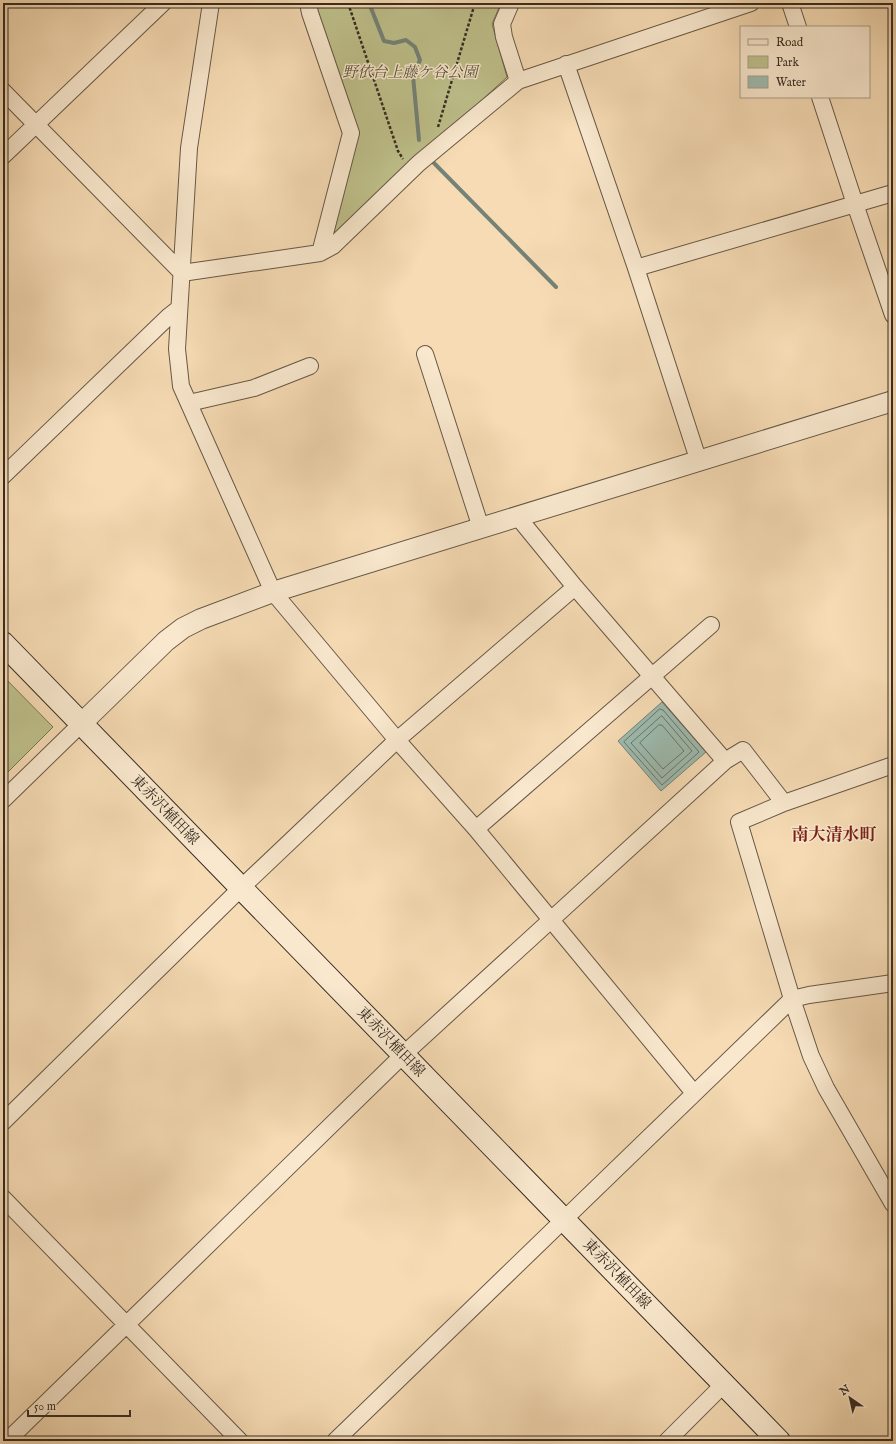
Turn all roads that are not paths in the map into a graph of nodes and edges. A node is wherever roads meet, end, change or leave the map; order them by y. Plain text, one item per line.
1 (163, 3) edge
2 (211, 3) edge
3 (308, 3) edge
4 (511, 3) edge
5 (751, 3) edge
6 (790, 3) edge
7 (798, 26) edge
8 (566, 64) junction
9 (518, 81) junction
10 (3, 91) edge
11 (820, 98) edge
12 (35, 124) junction
13 (3, 156) edge
14 (893, 193) edge
15 (855, 204) junction
16 (320, 253) junction
17 (636, 268) junction
18 (182, 273) junction
19 (178, 310) junction
20 (893, 315) edge
21 (425, 354) dead end
22 (310, 366) dead end
23 (893, 401) edge
24 (189, 403) junction
25 (699, 462) junction
26 (3, 476) edge
27 (517, 516) junction
28 (481, 528) junction
29 (575, 587) junction
30 (273, 592) junction
31 (711, 625) dead end
32 (3, 643) edge
33 (651, 676) junction
34 (81, 724) junction
35 (397, 740) junction
36 (725, 761) junction
37 (893, 765) edge
38 (3, 800) edge
39 (784, 803) junction
40 (476, 829) junction
41 (241, 888) junction
42 (551, 919) junction
43 (893, 983) edge
44 (792, 999) junction
45 (404, 1054) junction
46 (694, 1093) junction
47 (3, 1122) edge
48 (3, 1198) edge
49 (893, 1204) edge
50 (564, 1220) junction
51 (127, 1325) junction
52 (724, 1384) junction
53 (7, 1441) edge
54 (240, 1441) edge
55 (335, 1441) edge
56 (667, 1441) edge
57 (779, 1441) edge

1 - 12 street
2 - 18 street
3 - 16 street
4 - 9 street
5 - 8 street
6 - 7 street
8 - 9 street
8 - 17 street
9 - 16 street
10 - 12 street
11 - 15 street
12 - 13 street
12 - 18 street
14 - 15 street
15 - 17 street
15 - 20 street
16 - 18 street
17 - 25 street
18 - 19 street
19 - 24 street
19 - 26 street
21 - 28 street
22 - 24 street
23 - 25 street
24 - 30 street
25 - 27 street
27 - 28 street
27 - 29 street
28 - 30 street
29 - 33 street
29 - 35 street
30 - 34 street
30 - 35 street
31 - 33 street
32 - 34 main road, 東赤沢植田線
33 - 36 street
33 - 40 street
34 - 38 street
34 - 41 main road, 東赤沢植田線
35 - 40 street
35 - 41 street
36 - 39 street
36 - 42 street
37 - 39 street
39 - 44 street
40 - 42 street
41 - 45 main road, 東赤沢植田線
41 - 47 street
42 - 45 street
42 - 46 street
43 - 44 street
44 - 46 street
44 - 49 street
45 - 50 main road, 東赤沢植田線
45 - 51 street
46 - 50 street
48 - 51 street
50 - 52 main road, 東赤沢植田線
50 - 55 street
51 - 53 street
51 - 54 street
52 - 56 street
52 - 57 main road, 東赤沢植田線

